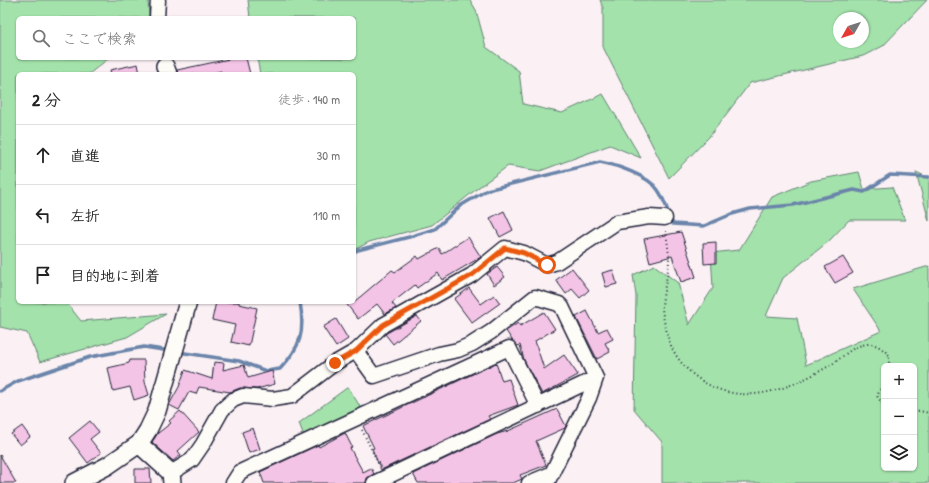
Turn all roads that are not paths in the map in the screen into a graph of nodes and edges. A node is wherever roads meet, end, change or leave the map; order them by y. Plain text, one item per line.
1 (158, 0) edge
2 (157, 16) edge
3 (665, 218) road end
4 (187, 304) edge
5 (356, 351) junction
6 (596, 378) junction
7 (538, 406) junction
8 (139, 444) junction
9 (172, 478) edge
10 (550, 478) edge
11 (380, 481) edge
12 (74, 483) edge
13 (233, 483) edge
14 (529, 483) edge

1 - 2 street
3 - 5 street
4 - 8 street
5 - 6 street
5 - 9 street
6 - 7 street
6 - 10 street
7 - 11 street
7 - 13 street
8 - 9 street
8 - 12 street
10 - 14 street

